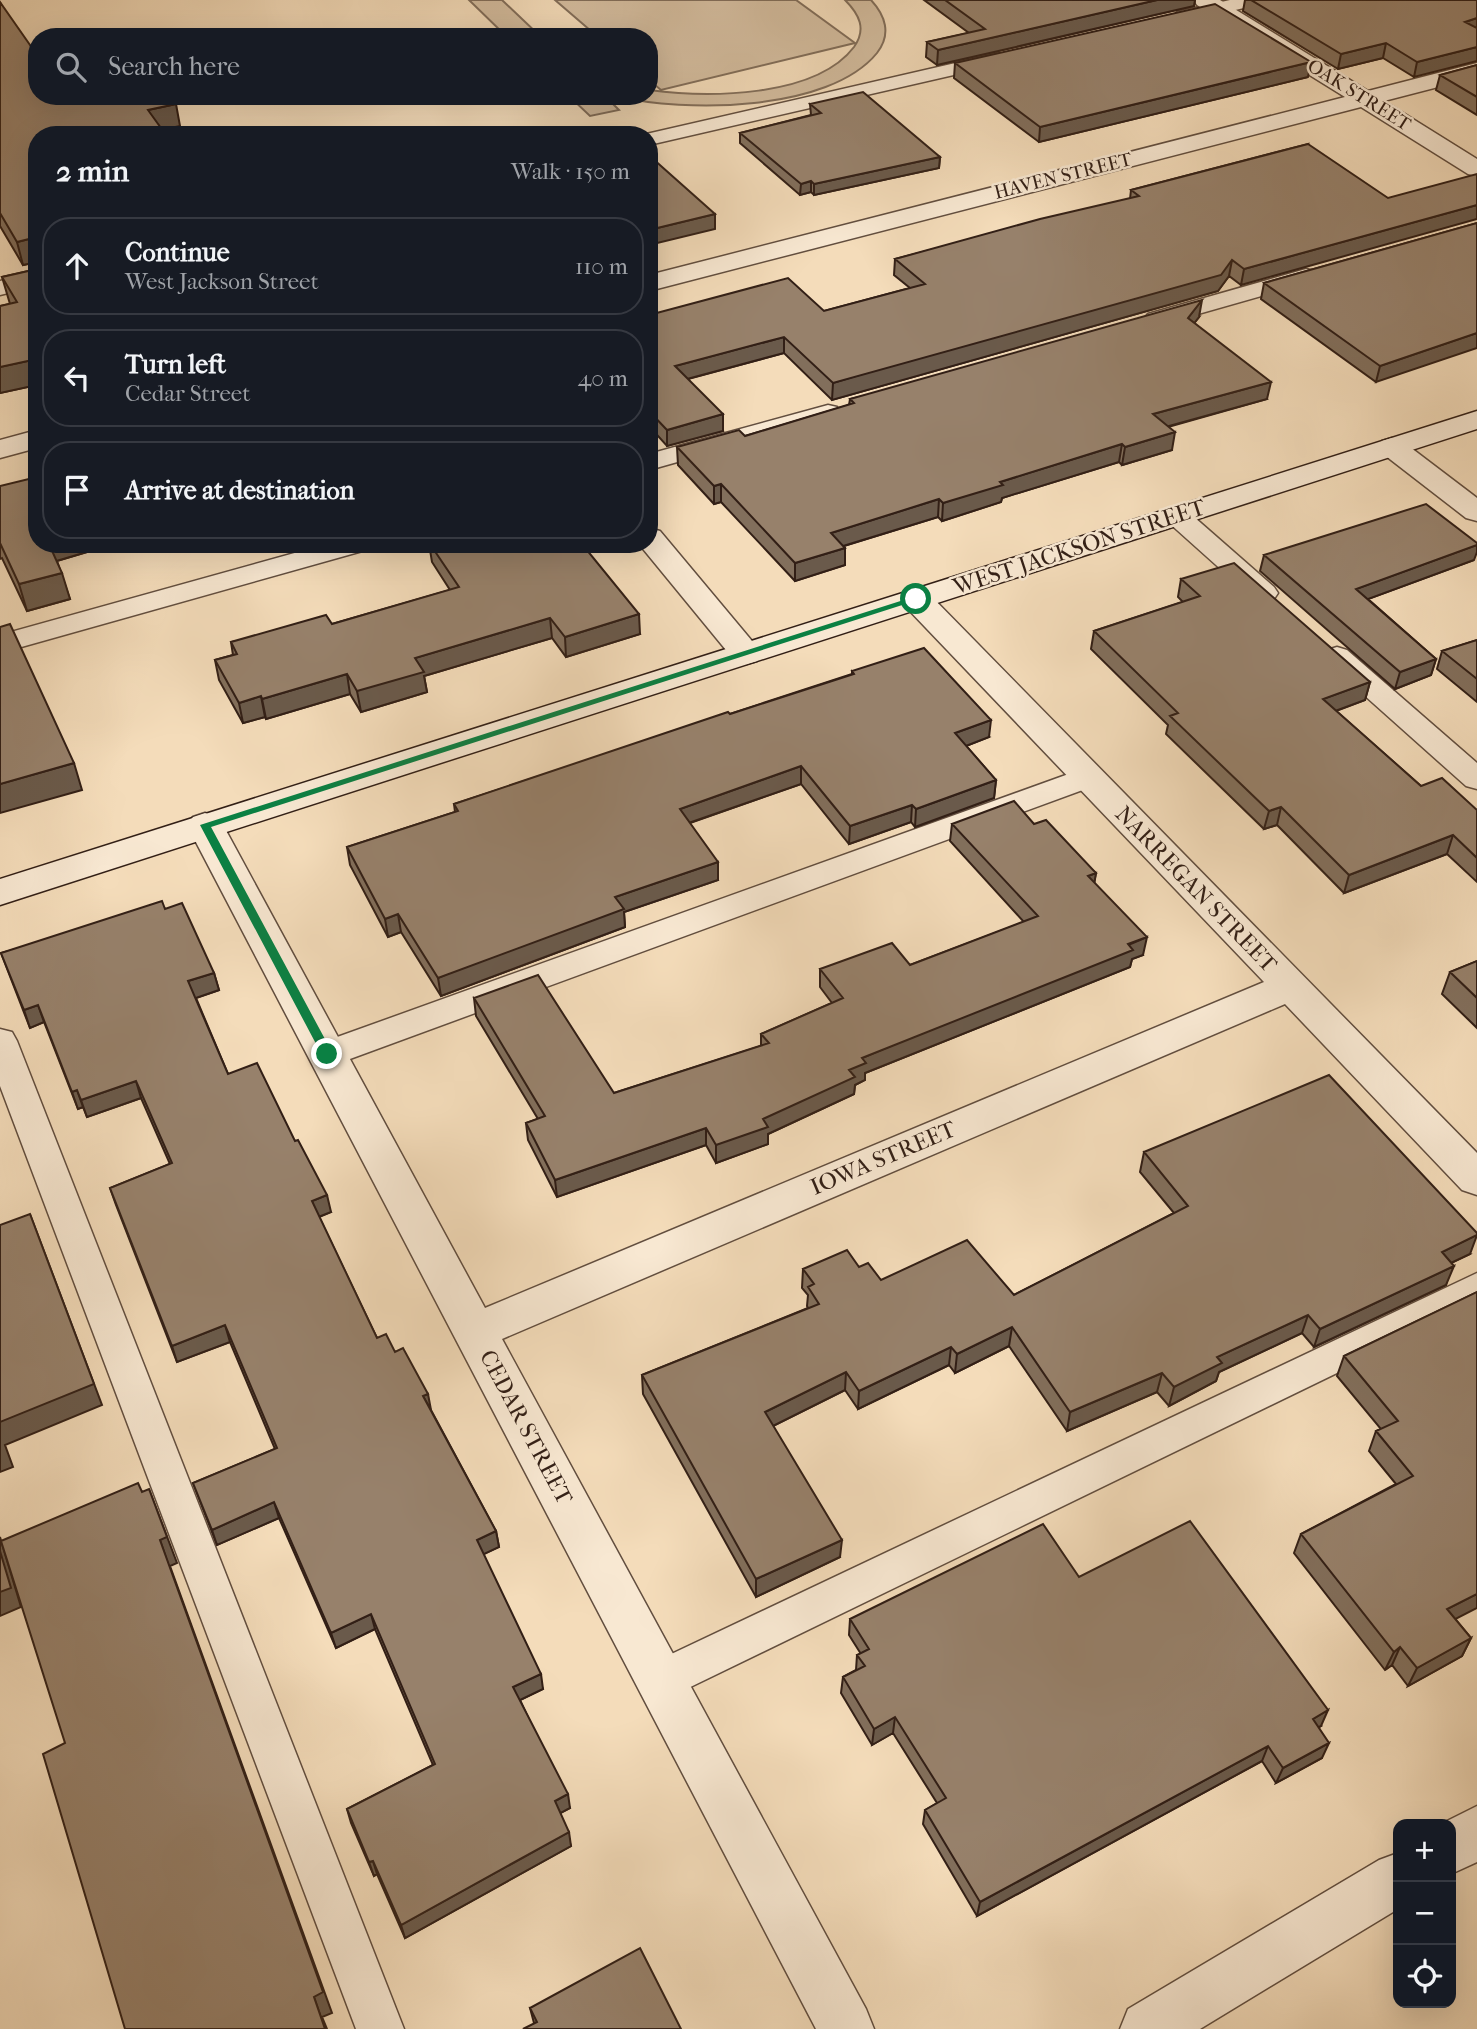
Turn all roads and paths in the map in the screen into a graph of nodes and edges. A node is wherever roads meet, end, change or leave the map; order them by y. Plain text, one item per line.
1 (1254, 0) edge
2 (1212, 4) edge
3 (1164, 21) edge
4 (1015, 55) edge
5 (1477, 70) edge
6 (1365, 99) junction
7 (658, 137) edge
8 (1477, 169) edge
9 (1330, 270) edge
10 (28, 281) edge
11 (658, 281) edge
12 (0, 288) edge
13 (1130, 326) edge
14 (849, 406) edge
15 (1477, 420) edge
16 (28, 441) edge
17 (1392, 447) junction
18 (0, 449) edge
19 (658, 459) edge
20 (1477, 512) edge
21 (1177, 516) junction
22 (658, 548) edge
23 (325, 553) edge
24 (916, 599) junction
25 (1280, 607) edge
26 (1322, 643) edge
27 (0, 644) edge
28 (746, 654) junction
29 (1088, 777) junction
30 (1477, 779) edge
31 (205, 825) junction
32 (0, 892) edge
33 (1291, 986) junction
34 (0, 1041) edge
35 (327, 1054) junction
36 (1477, 1178) edge
37 (1477, 1288) edge
38 (475, 1331) junction
39 (661, 1680) junction
40 (1477, 1832) edge
41 (1456, 1845) edge
42 (1395, 1882) edge
43 (380, 2029) edge
44 (846, 2029) edge
45 (1147, 2029) edge

1 - 2 lane
2 - 3 lane
2 - 6 street, OAK STREET
4 - 7 lane
5 - 6 street, HAVEN STREET
6 - 8 street, OAK STREET
6 - 11 street, HAVEN STREET
9 - 13 lane
10 - 12 lane
14 - 19 lane
15 - 17 street, WEST JACKSON STREET
16 - 18 street
17 - 20 street
17 - 21 street, WEST JACKSON STREET
21 - 24 street, WEST JACKSON STREET
21 - 25 lane
22 - 28 street
23 - 27 lane
24 - 28 street, WEST JACKSON STREET
24 - 29 street, NARREGAN STREET
26 - 30 lane
28 - 31 street, WEST JACKSON STREET
29 - 33 street, NARREGAN STREET
29 - 35 lane
31 - 32 street, WEST JACKSON STREET
31 - 35 street, CEDAR STREET
33 - 36 street, NARREGAN STREET
33 - 38 street, IOWA STREET
34 - 43 lane
35 - 38 street, CEDAR STREET
37 - 39 lane
38 - 39 street, CEDAR STREET
39 - 44 street, CEDAR STREET
40 - 41 street
42 - 45 street

